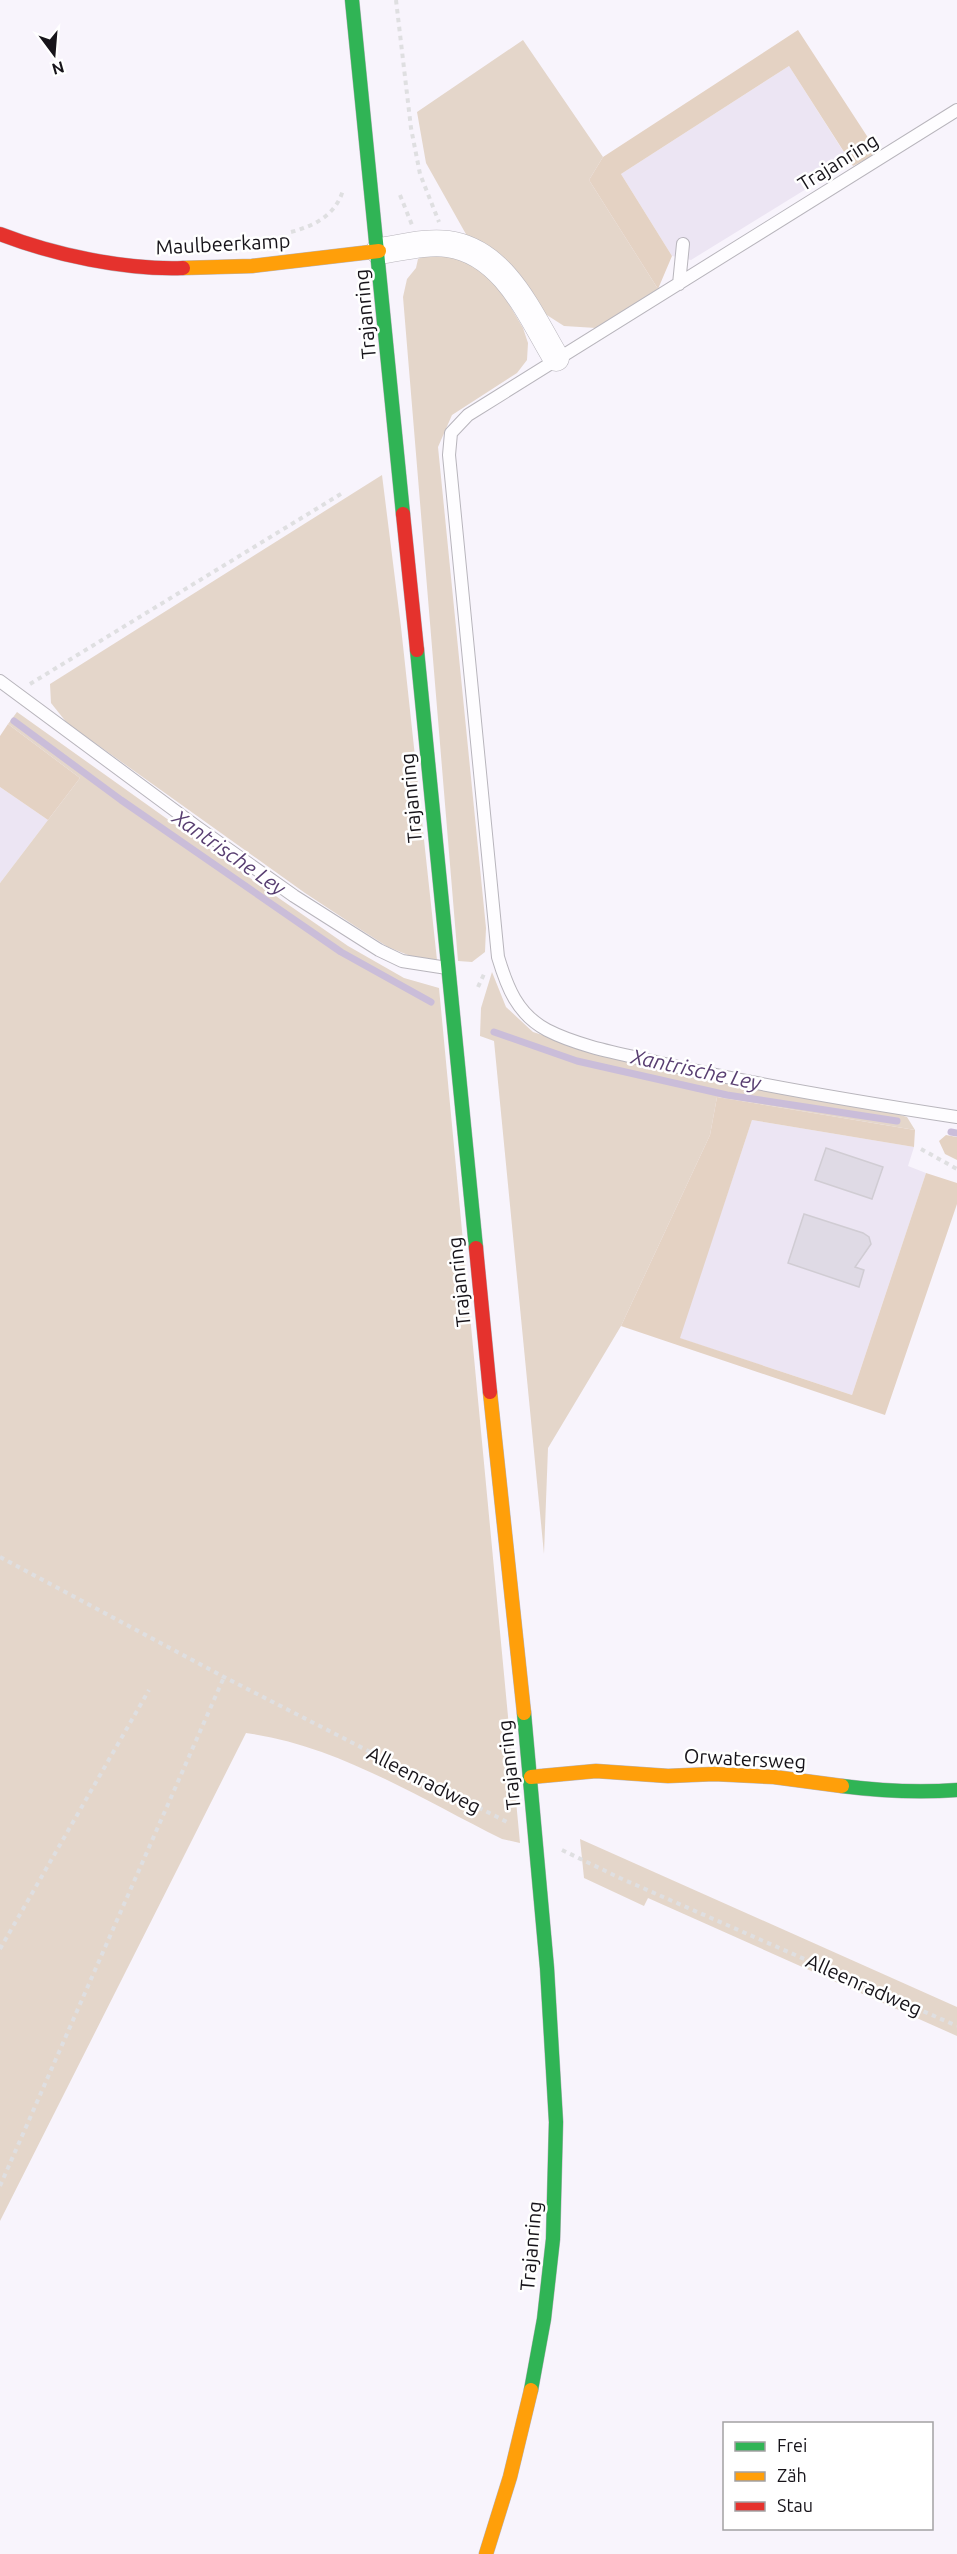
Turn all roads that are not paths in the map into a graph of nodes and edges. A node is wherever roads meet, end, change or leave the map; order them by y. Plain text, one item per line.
1 (352, 0) edge
2 (957, 110) edge
3 (0, 234) edge
4 (683, 244) dead end
5 (379, 251) junction
6 (680, 284) junction
7 (556, 358) junction
8 (0, 681) edge
9 (447, 968) junction
10 (957, 1117) edge
11 (531, 1777) junction
12 (957, 1790) edge
13 (486, 2554) edge

1 - 5 main road, Trajanring
2 - 6 lane, Trajanring
3 - 5 main road, Maulbeerkamp
4 - 6 lane
5 - 7 street
5 - 9 main road, Trajanring
6 - 7 lane, Trajanring
7 - 10 lane, Trajanring
8 - 9 lane
9 - 11 main road, Trajanring
11 - 12 main road, Orwatersweg
11 - 13 main road, Trajanring

